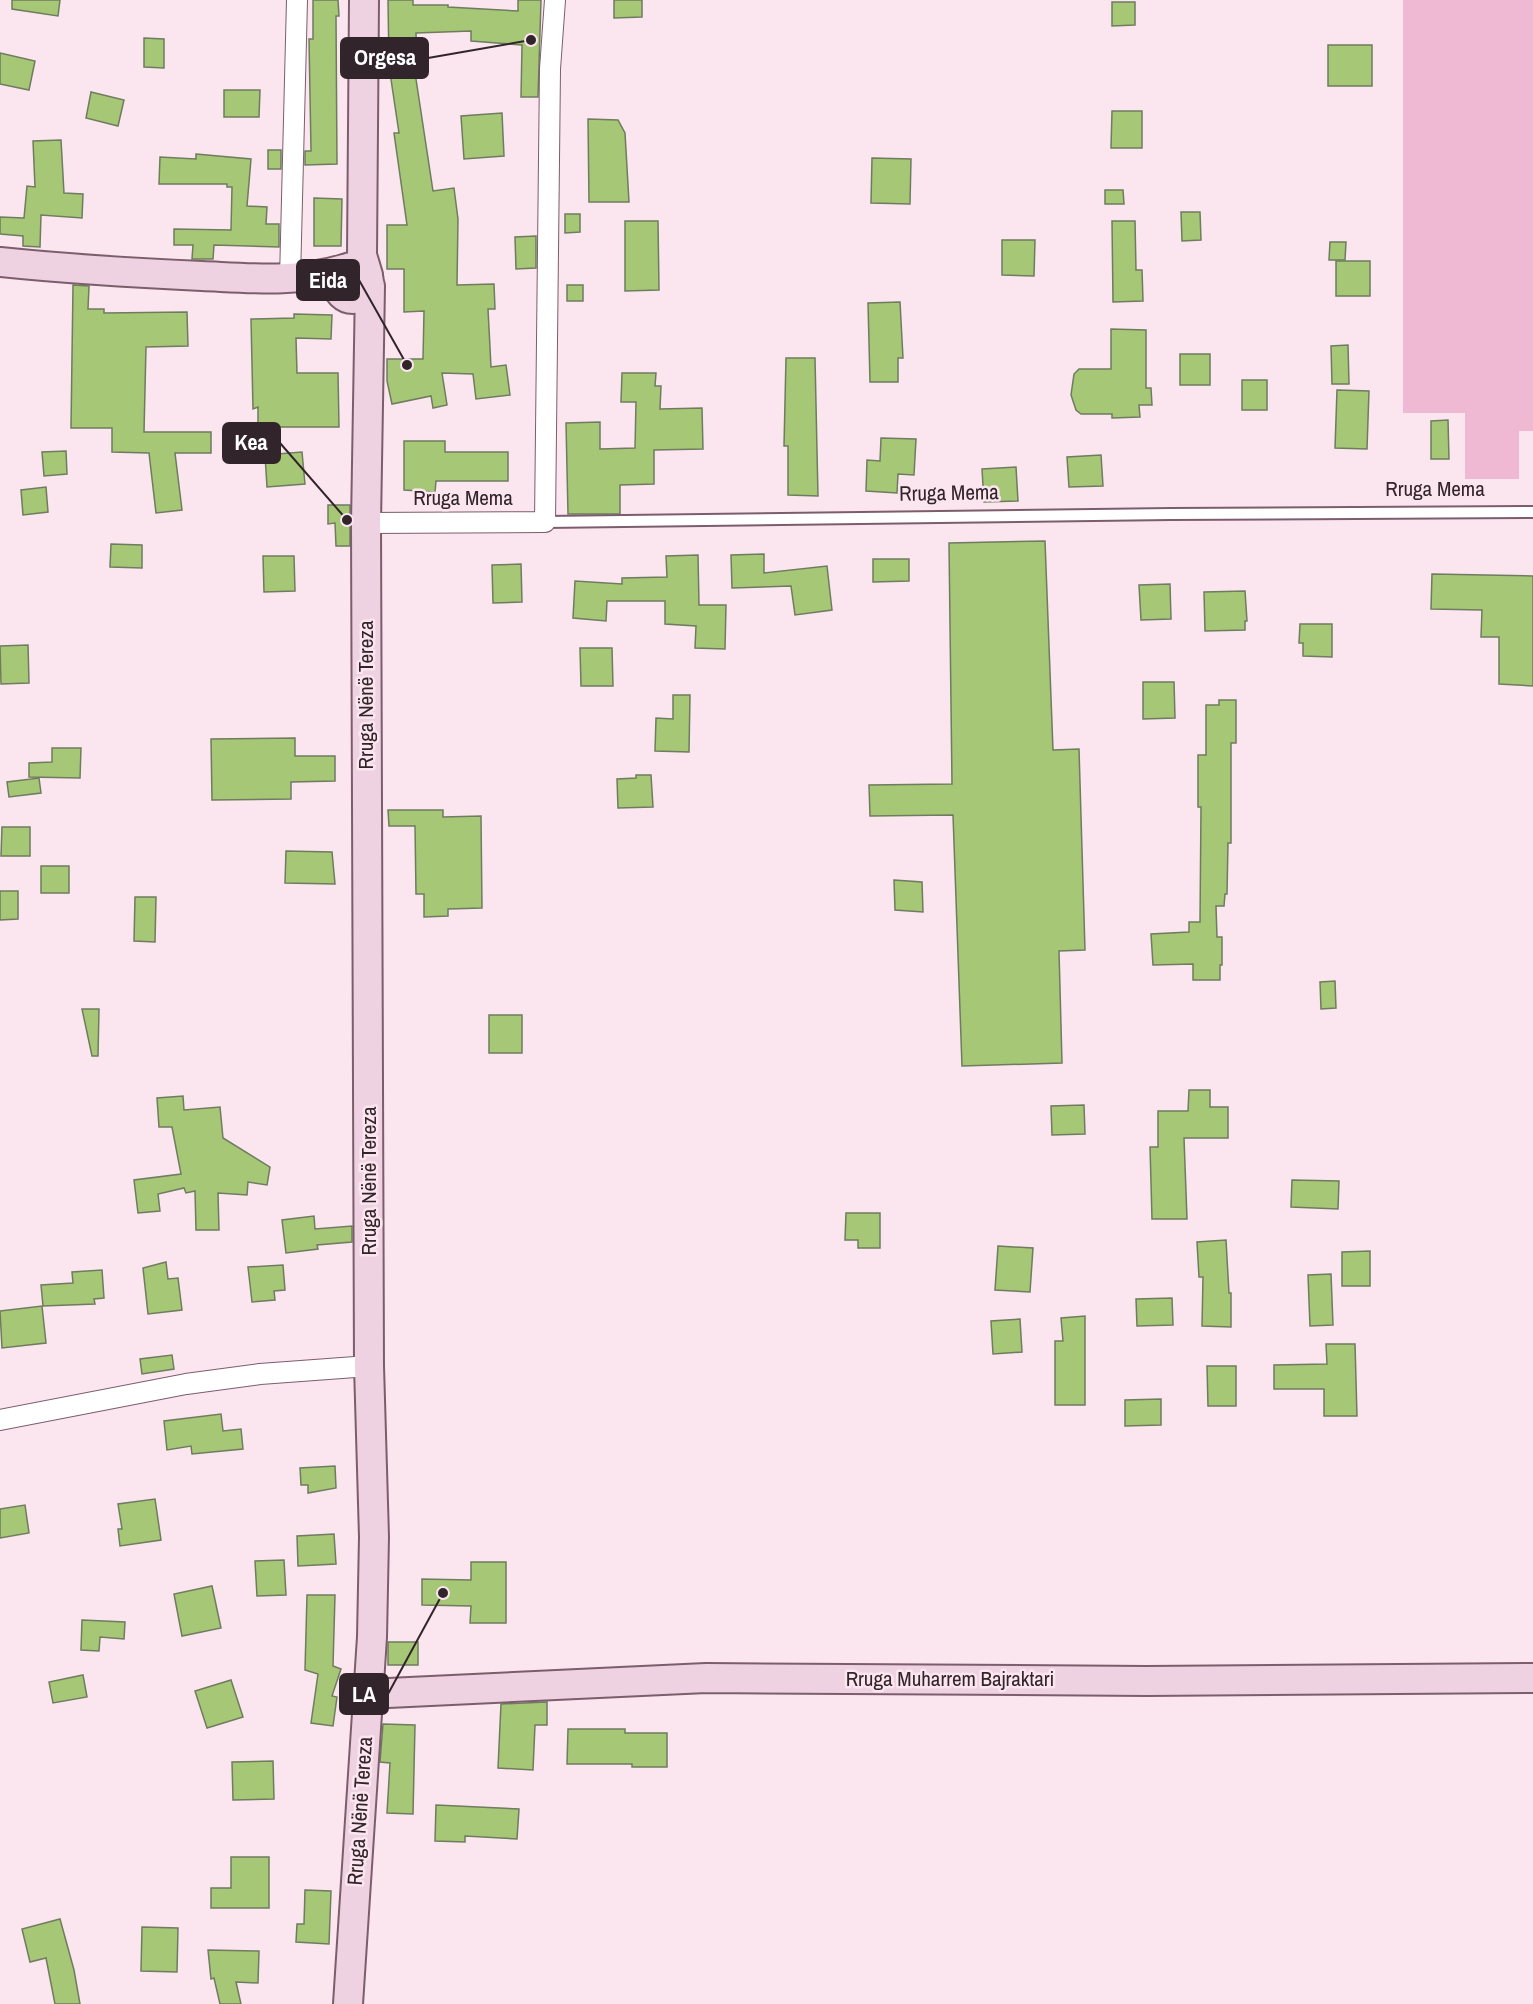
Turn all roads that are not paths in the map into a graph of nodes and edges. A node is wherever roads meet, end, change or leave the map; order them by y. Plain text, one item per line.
1 (297, 0) edge
2 (364, 0) edge
3 (555, 0) edge
4 (0, 262) edge
5 (354, 278) junction
6 (290, 279) junction
7 (1533, 512) edge
8 (545, 522) junction
9 (366, 523) junction
10 (369, 1366) junction
11 (0, 1420) edge
12 (1533, 1678) edge
13 (367, 1694) junction
14 (348, 2004) edge

1 - 6 street
2 - 5 main road
3 - 8 street
4 - 6 main road
5 - 6 main road
5 - 9 main road, Rruga Nënë Tereza
7 - 8 lane, Rruga Mema
8 - 9 street, Rruga Mema
9 - 10 main road, Rruga Nënë Tereza
10 - 11 street
10 - 13 main road, Rruga Nënë Tereza
12 - 13 main road, Rruga Muharrem Bajraktari
13 - 14 main road, Rruga Nënë Tereza

